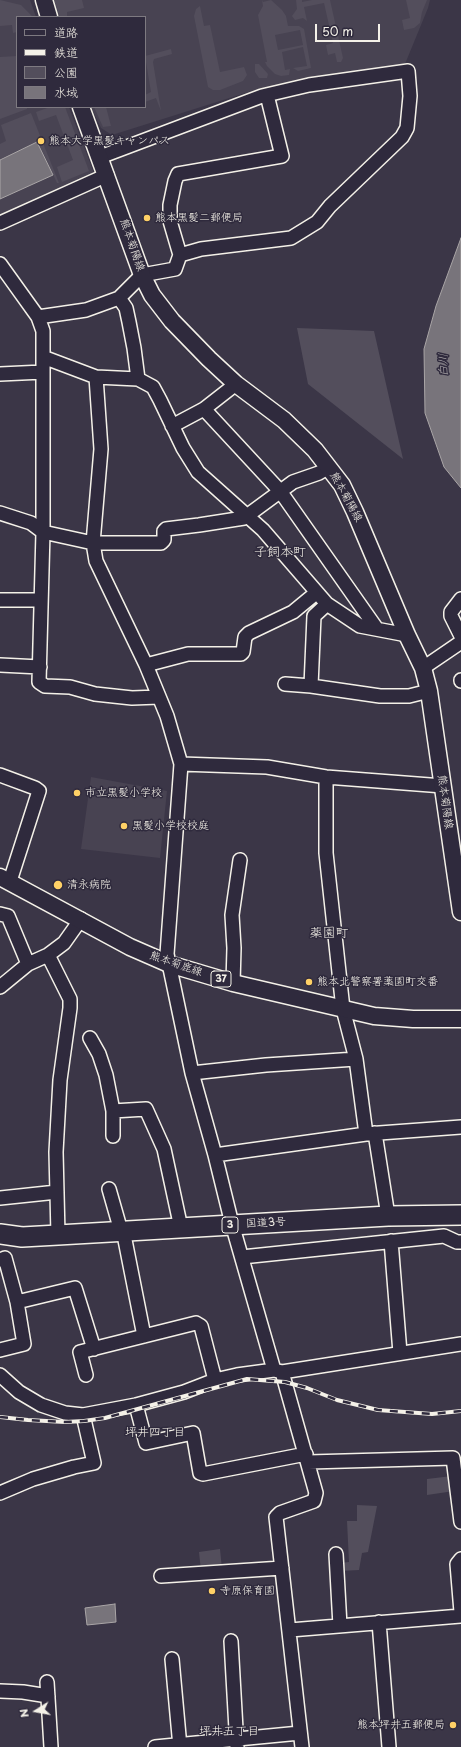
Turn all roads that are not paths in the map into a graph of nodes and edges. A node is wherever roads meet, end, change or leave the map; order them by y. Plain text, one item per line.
1 (44, 0) edge
2 (49, 16) edge
3 (267, 95) junction
4 (82, 108) edge
5 (100, 157) junction
6 (107, 175) junction
7 (0, 223) edge
8 (180, 255) junction
9 (0, 264) edge
10 (142, 275) junction
11 (120, 298) junction
12 (38, 317) junction
13 (43, 357) junction
14 (43, 372) junction
15 (0, 374) edge
16 (96, 377) junction
17 (138, 379) junction
18 (236, 384) junction
19 (204, 409) junction
20 (172, 426) junction
21 (329, 467) junction
22 (280, 491) junction
23 (0, 513) edge
24 (248, 516) junction
25 (43, 532) junction
26 (93, 543) junction
27 (316, 593) junction
28 (461, 599) edge
29 (0, 600) edge
30 (41, 600) junction
31 (327, 604) junction
32 (377, 629) junction
33 (407, 635) junction
34 (461, 636) edge
35 (461, 642) edge
36 (0, 665) edge
37 (146, 665) junction
38 (40, 667) junction
39 (422, 668) junction
40 (285, 684) dead end
41 (311, 686) junction
42 (429, 691) junction
43 (159, 697) junction
44 (181, 764) junction
45 (0, 775) edge
46 (326, 777) junction
47 (443, 786) junction
48 (240, 860) dead end
49 (5, 879) edge
50 (459, 885) edge
51 (461, 912) edge
52 (0, 914) edge
53 (81, 919) junction
54 (48, 955) junction
55 (28, 964) junction
56 (169, 964) junction
57 (234, 983) junction
58 (0, 987) edge
59 (343, 1009) junction
60 (461, 1019) edge
61 (90, 1038) dead end
62 (356, 1059) junction
63 (192, 1073) junction
64 (113, 1112) junction
65 (461, 1127) edge
66 (370, 1134) junction
67 (113, 1136) dead end
68 (215, 1155) junction
69 (110, 1189) dead end
70 (57, 1192) junction
71 (0, 1198) edge
72 (461, 1215) edge
73 (388, 1216) junction
74 (461, 1221) edge
75 (181, 1228) junction
76 (233, 1229) junction
77 (0, 1234) edge
78 (123, 1235) junction
79 (58, 1236) junction
80 (392, 1242) junction
81 (461, 1242) edge
82 (0, 1244) edge
83 (242, 1257) junction
84 (0, 1260) edge
85 (16, 1302) junction
86 (144, 1336) junction
87 (461, 1344) edge
88 (94, 1348) junction
89 (0, 1350) edge
90 (400, 1353) junction
91 (278, 1371) junction
92 (0, 1375) edge
93 (86, 1375) dead end
94 (214, 1380) junction
95 (136, 1405) junction
96 (83, 1415) junction
97 (307, 1458) junction
98 (458, 1472) edge
99 (0, 1493) edge
100 (461, 1522) edge
101 (336, 1554) dead end
102 (461, 1559) edge
103 (282, 1568) junction
104 (161, 1576) dead end
105 (461, 1612) edge
106 (461, 1616) edge
107 (379, 1622) junction
108 (340, 1626) junction
109 (290, 1630) junction
110 (231, 1641) dead end
111 (172, 1659) dead end
112 (47, 1682) dead end
113 (0, 1692) edge
114 (48, 1696) junction
115 (300, 1733) junction
116 (237, 1743) edge
117 (180, 1746) edge
118 (51, 1747) edge
119 (155, 1747) edge
120 (302, 1747) edge
121 (389, 1747) edge

1 - 2 main road
3 - 5 street
3 - 8 street
3 - 8 street
4 - 5 main road, 熊本菊陽線
5 - 6 main road, 熊本菊陽線
6 - 7 street
6 - 10 main road, 熊本菊陽線
8 - 10 street
9 - 12 street
10 - 11 street
10 - 18 main road, 熊本菊陽線
11 - 12 street
11 - 17 street
12 - 13 street
13 - 14 street
13 - 16 street
14 - 15 street
14 - 25 street
16 - 17 street
16 - 26 street
17 - 20 street
18 - 19 street
18 - 21 main road, 熊本菊陽線
19 - 20 street
19 - 22 street
20 - 24 street
21 - 22 street
21 - 33 main road, 熊本菊陽線
22 - 24 street
22 - 32 street
23 - 25 street
24 - 26 street
24 - 27 street
25 - 26 street
25 - 30 street
26 - 37 street
27 - 31 street
27 - 37 street
28 - 34 street
29 - 30 street
30 - 38 street
31 - 32 street
31 - 41 street
32 - 33 street
33 - 39 main road, 熊本菊陽線
35 - 39 street
36 - 38 street
37 - 43 street
38 - 43 street
39 - 42 main road, 熊本菊陽線
40 - 41 street
41 - 42 street
42 - 47 main road, 熊本菊陽線
43 - 44 street
44 - 46 street
44 - 56 street
45 - 49 street
46 - 47 street
46 - 59 street
47 - 50 main road, 熊本菊陽線
48 - 57 street
49 - 53 main road, 熊本菊鹿線 / 37
50 - 51 main road, 熊本菊陽線
52 - 55 street
53 - 54 street
53 - 56 main road, 熊本菊鹿線 / 37
54 - 55 street
54 - 70 street
55 - 58 street
56 - 57 main road, 熊本菊鹿線 / 37
56 - 63 street
57 - 59 main road, 熊本菊鹿線 / 37
59 - 60 main road, 熊本菊鹿線 / 37
59 - 62 street
61 - 64 street
62 - 63 street
62 - 66 street
63 - 68 street
64 - 67 street
64 - 75 street
65 - 66 street
66 - 68 street
66 - 73 street
68 - 76 street
69 - 78 street
70 - 71 street
70 - 79 street
72 - 73 highway, 国道3号 / 3
73 - 76 highway, 国道3号 / 3
74 - 76 highway, 国道3号 / 3
75 - 76 highway, 国道3号 / 3
75 - 78 highway, 国道3号 / 3
76 - 78 highway, 国道3号 / 3
76 - 83 street
77 - 79 highway, 国道3号 / 3
78 - 79 highway, 国道3号 / 3
78 - 82 highway, 国道3号 / 3
78 - 86 street
80 - 81 street
80 - 83 street
80 - 90 street
83 - 91 street
84 - 85 street
85 - 88 street
85 - 89 street
86 - 88 street
86 - 94 street
87 - 90 street
88 - 93 street
90 - 91 street
91 - 94 street
91 - 97 street
92 - 96 street
94 - 95 street
95 - 96 street
95 - 97 street
96 - 99 street
97 - 98 street
97 - 103 street
98 - 100 street
101 - 108 street
102 - 105 street
103 - 104 street
103 - 109 street
106 - 107 street
107 - 108 street
107 - 121 street
108 - 109 street
109 - 115 street
110 - 116 street
111 - 117 street
112 - 114 street
113 - 114 street
114 - 118 street
115 - 116 street
115 - 120 street
116 - 117 street
117 - 119 street

